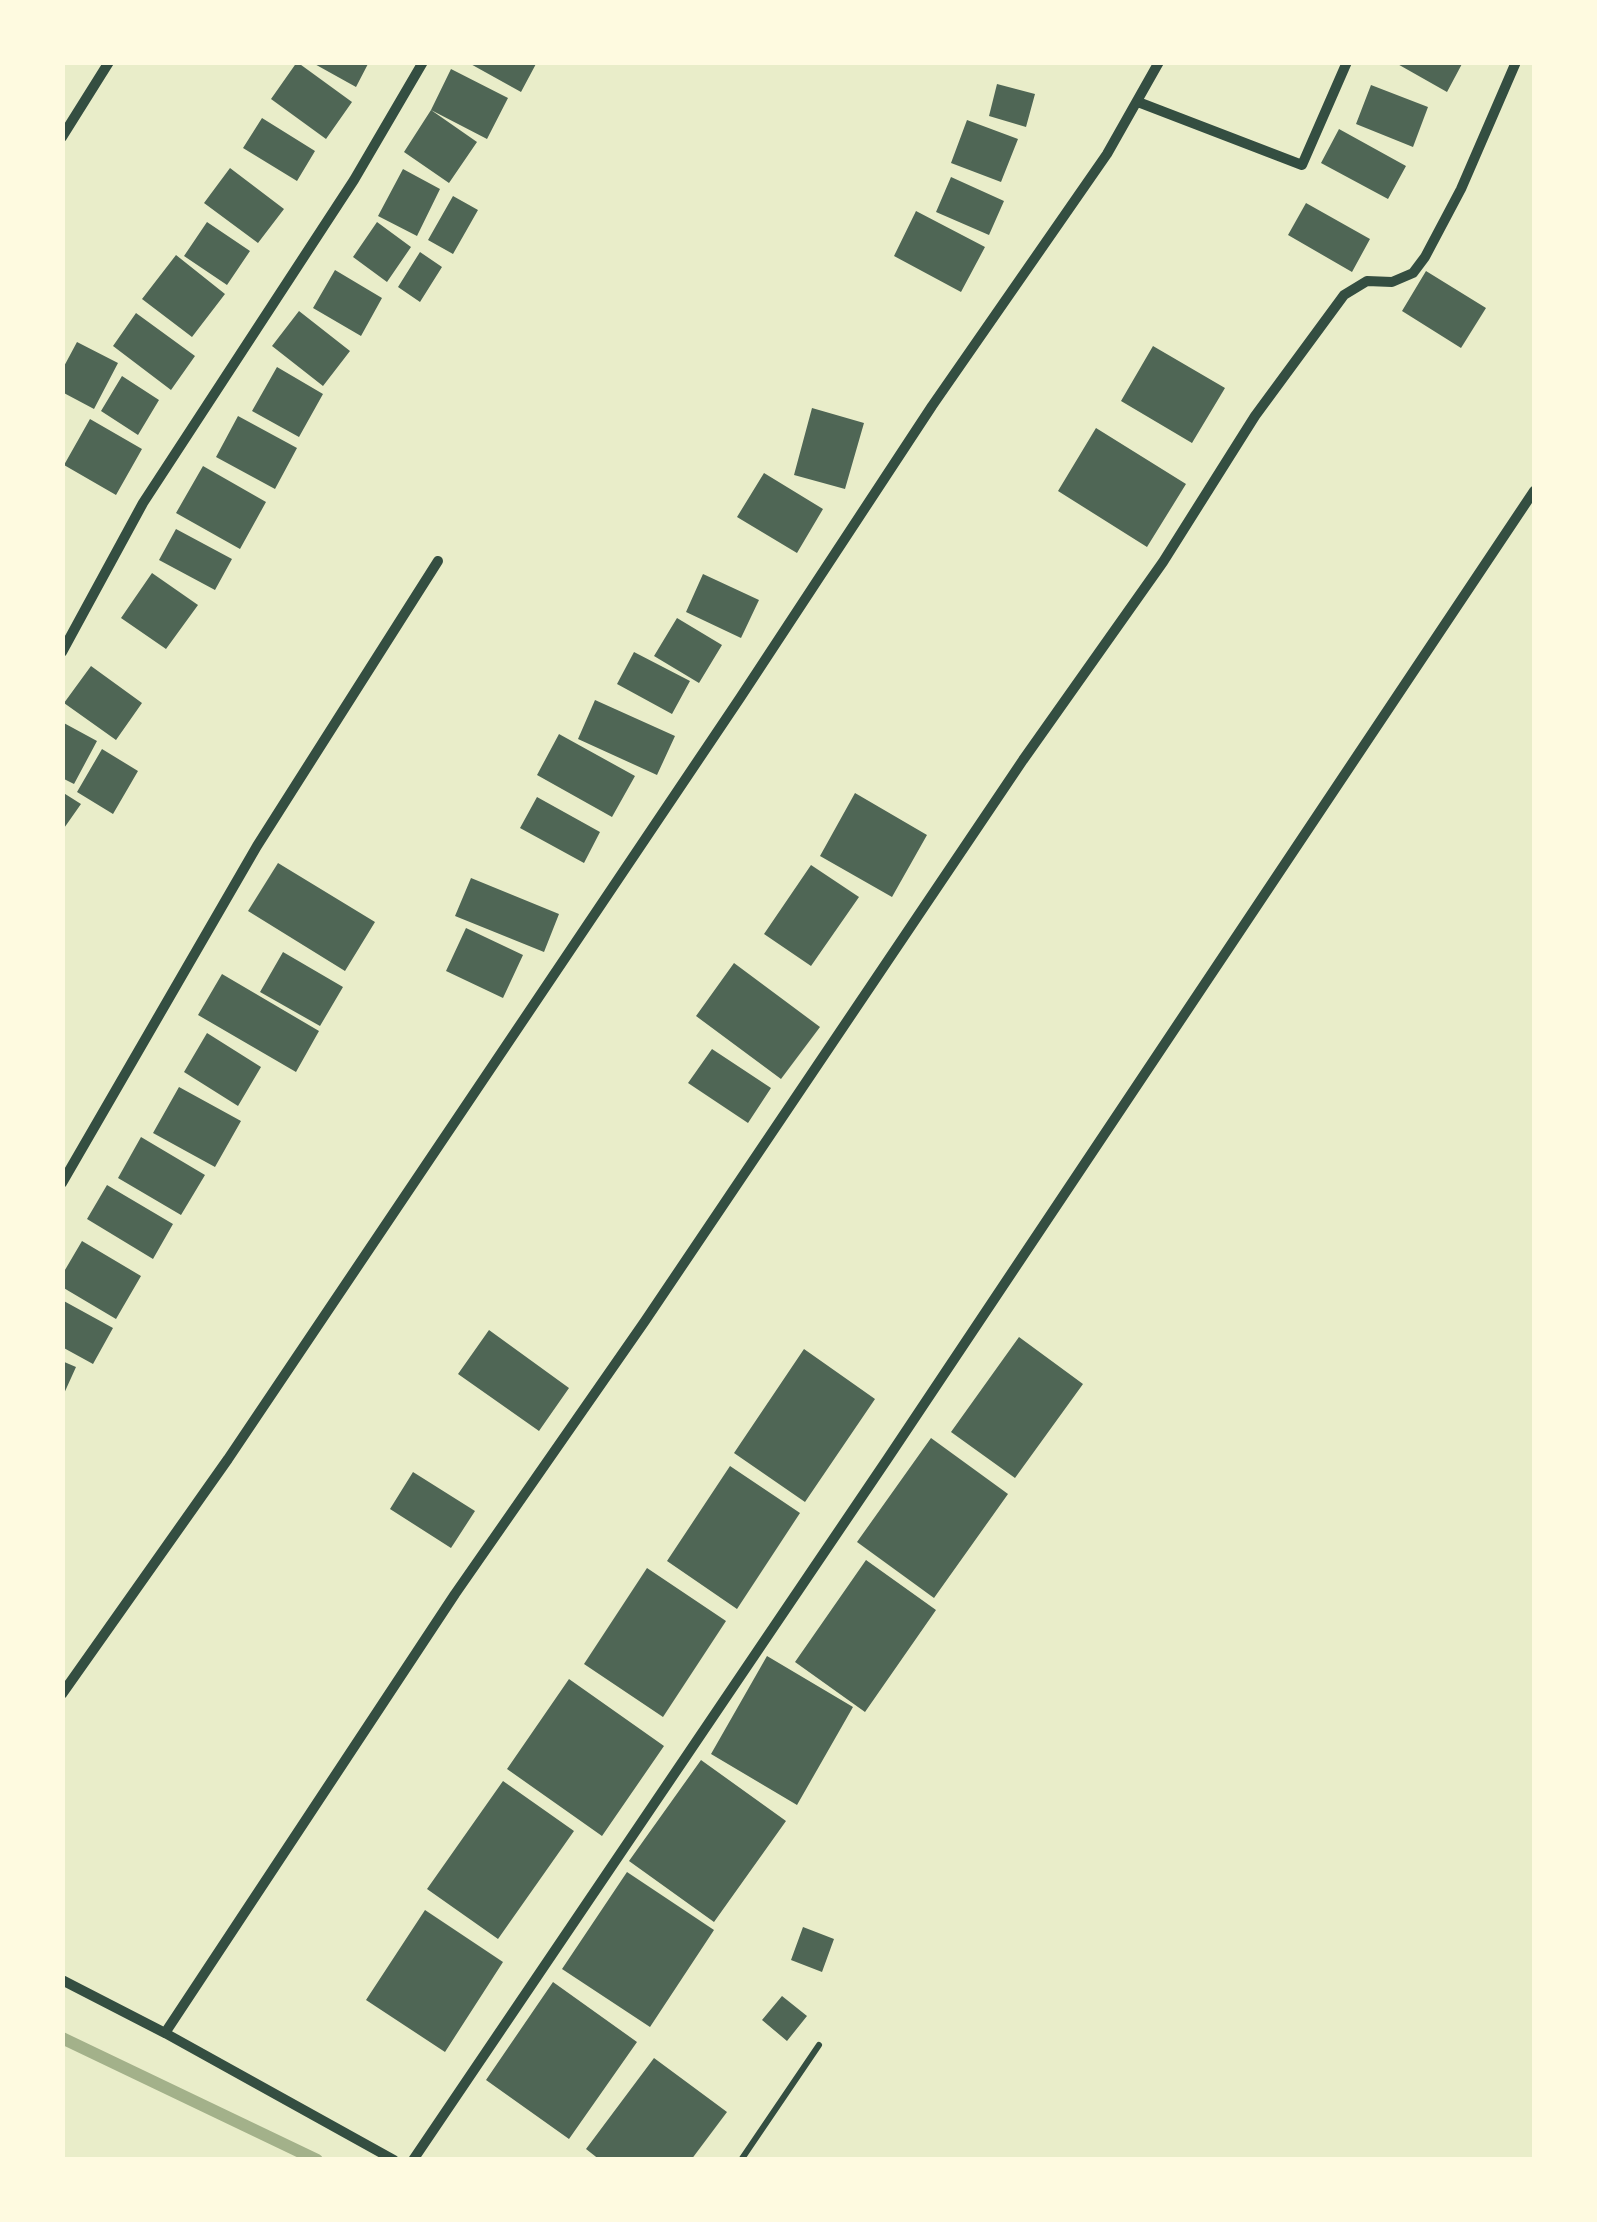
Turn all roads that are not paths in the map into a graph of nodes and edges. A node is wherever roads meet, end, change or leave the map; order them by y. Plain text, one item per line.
1 (109, 62) edge
2 (423, 62) edge
3 (1159, 62) edge
4 (1346, 62) edge
5 (1516, 62) edge
6 (1138, 102) junction
7 (62, 136) edge
8 (1534, 490) edge
9 (438, 561) dead end
10 (62, 652) edge
11 (62, 1183) edge
12 (62, 1694) edge
13 (62, 1980) edge
14 (165, 2033) junction
15 (394, 2160) edge
16 (413, 2160) edge

1 - 7 street
2 - 10 street
3 - 6 street
4 - 6 street
5 - 14 street
6 - 12 street
8 - 16 street
9 - 11 street
13 - 14 street
14 - 15 street

